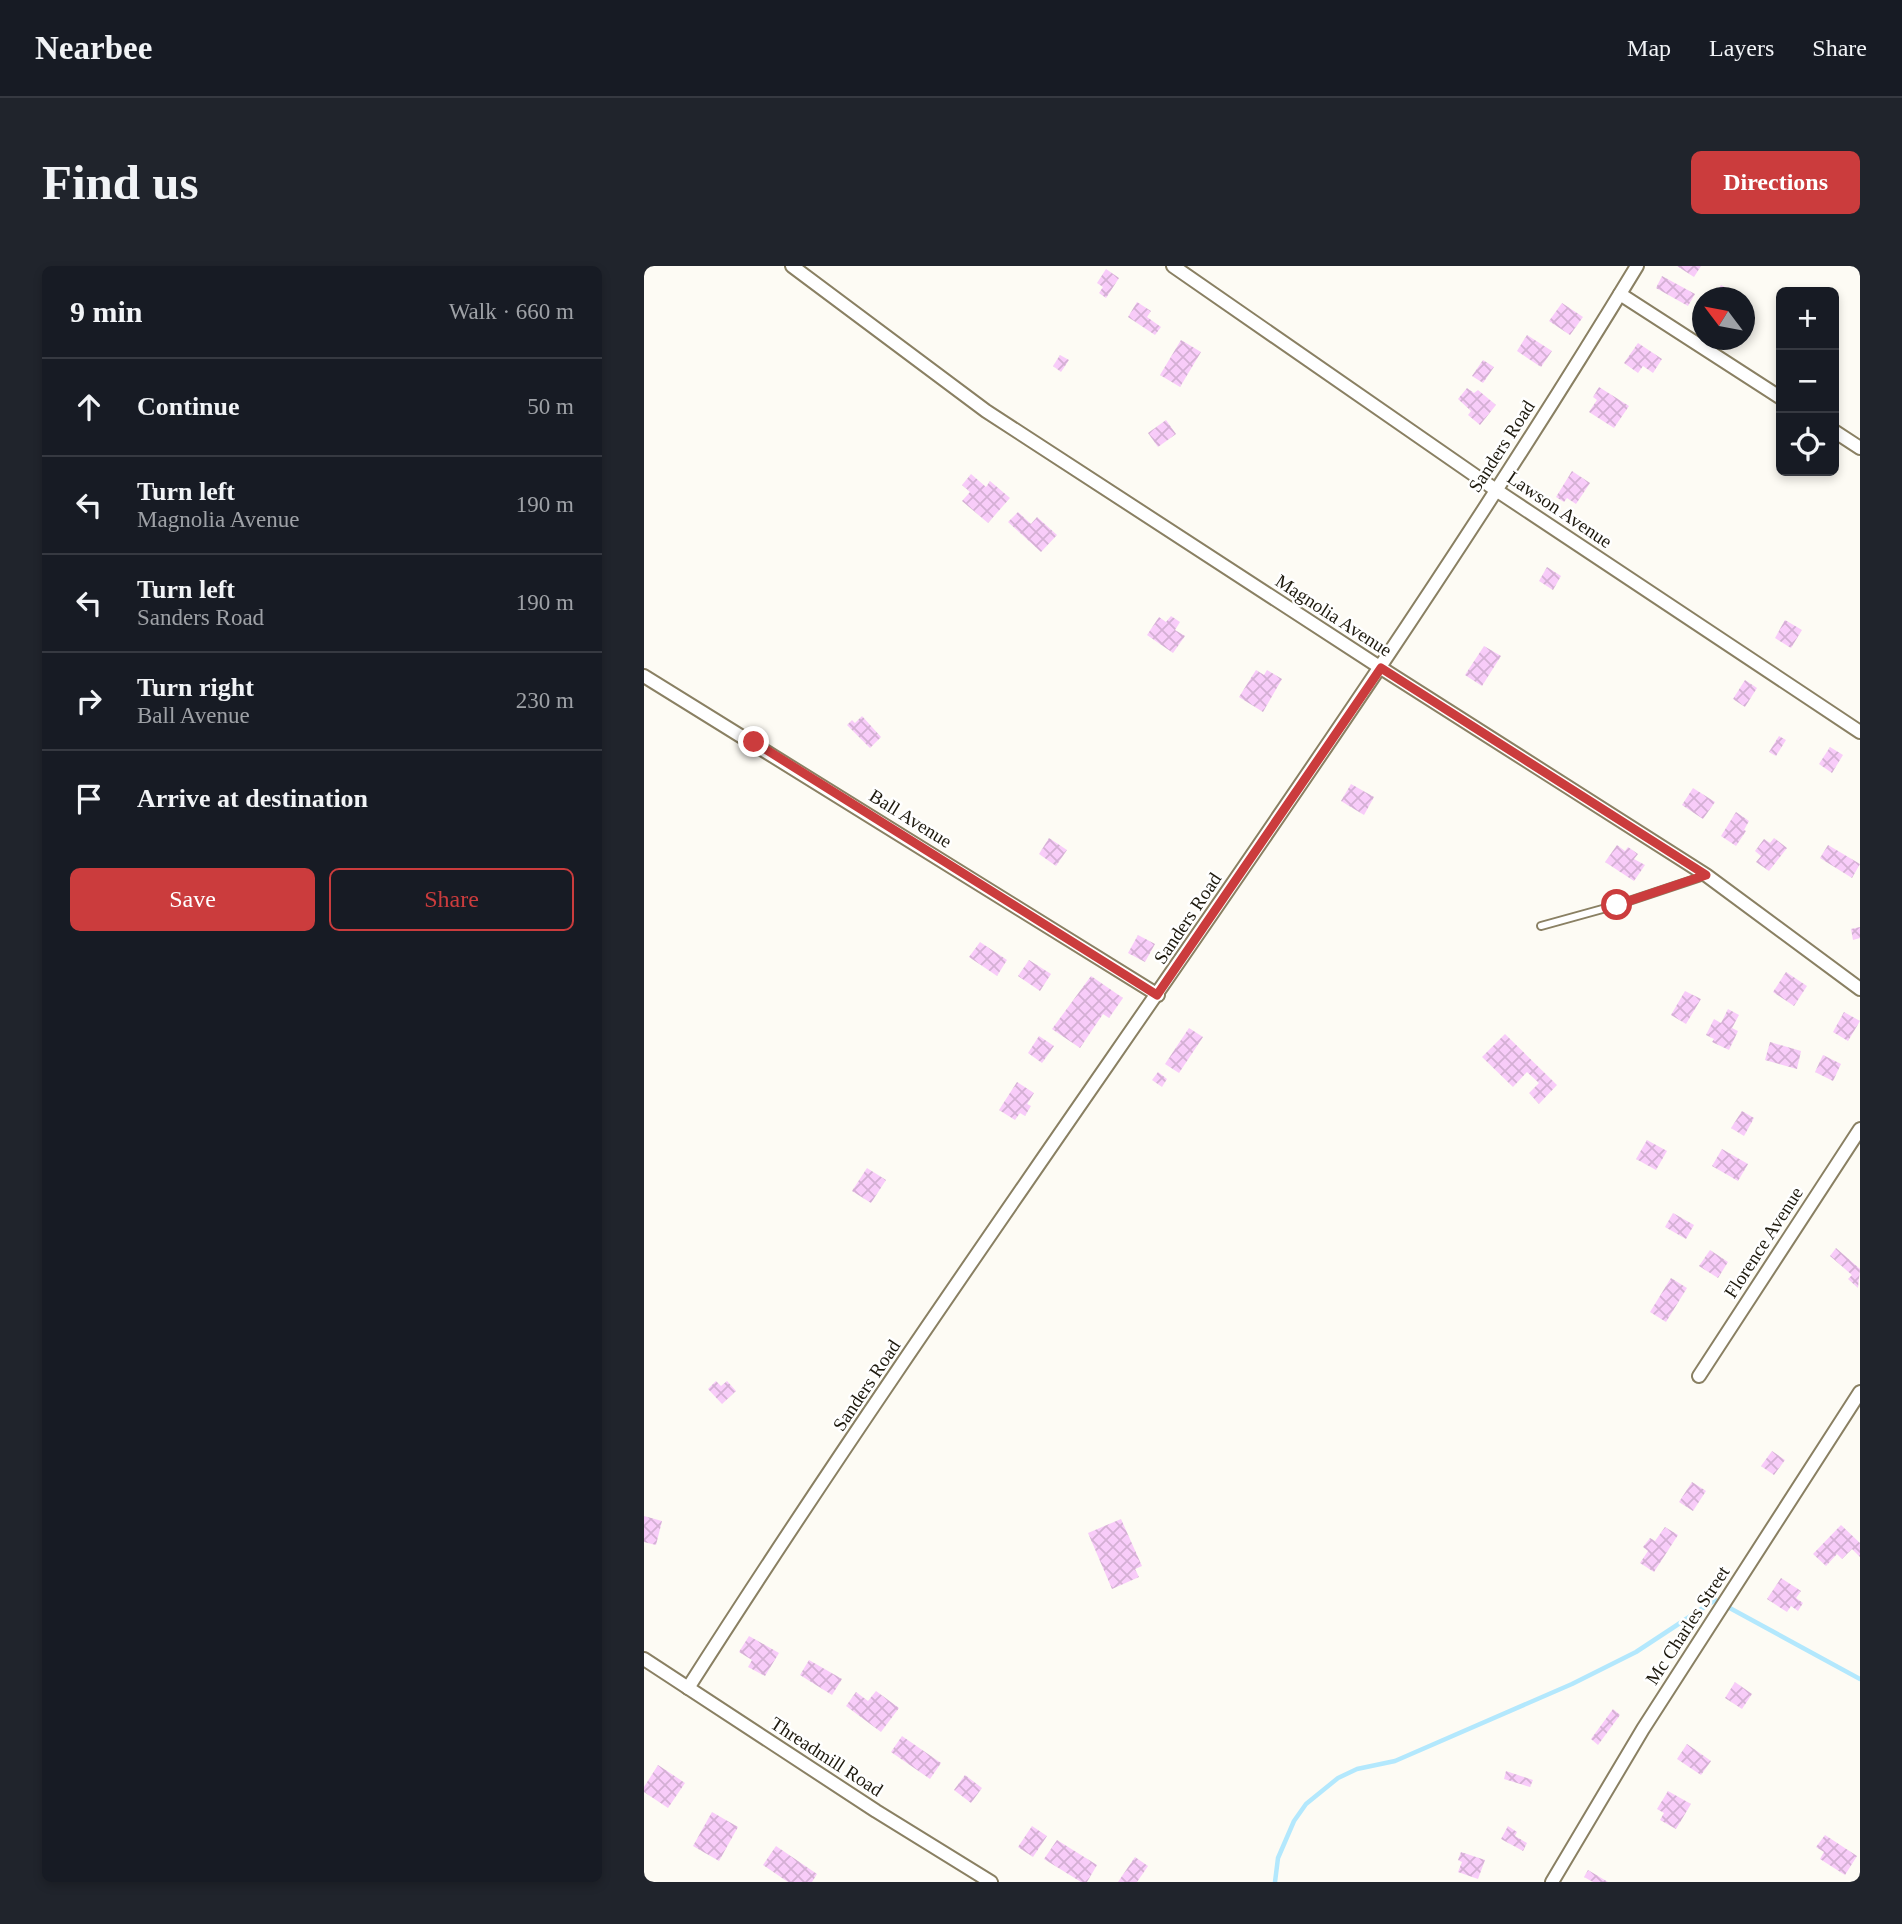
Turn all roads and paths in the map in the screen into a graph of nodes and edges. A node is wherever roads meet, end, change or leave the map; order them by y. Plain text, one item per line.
1 (792, 266) edge
2 (1172, 266) edge
3 (1637, 266) edge
4 (1620, 294) junction
5 (1776, 395) edge
6 (1839, 434) edge
7 (1860, 448) edge
8 (1496, 489) junction
9 (1381, 668) junction
10 (644, 676) edge
11 (1860, 732) edge
12 (1706, 875) junction
13 (1541, 926) dead end
14 (1860, 989) edge
15 (1157, 995) junction
16 (1860, 1129) edge
17 (1699, 1376) dead end
18 (1860, 1392) edge
19 (644, 1659) edge
20 (688, 1688) junction
21 (991, 1882) edge
22 (1552, 1882) edge

1 - 9 street, Magnolia Avenue
2 - 8 street, Lawson Avenue
3 - 4 street, Sanders Road
4 - 5 street
4 - 8 street, Sanders Road
6 - 7 street
8 - 9 street, Sanders Road
8 - 11 street, Lawson Avenue
9 - 12 street, Magnolia Avenue
9 - 15 street, Sanders Road
10 - 15 street, Ball Avenue
12 - 13 lane
12 - 14 street, Magnolia Avenue
15 - 20 street, Sanders Road
16 - 17 street, Florence Avenue
18 - 22 street, Mc Charles Street
19 - 20 street, Threadmill Road
20 - 21 street, Threadmill Road

